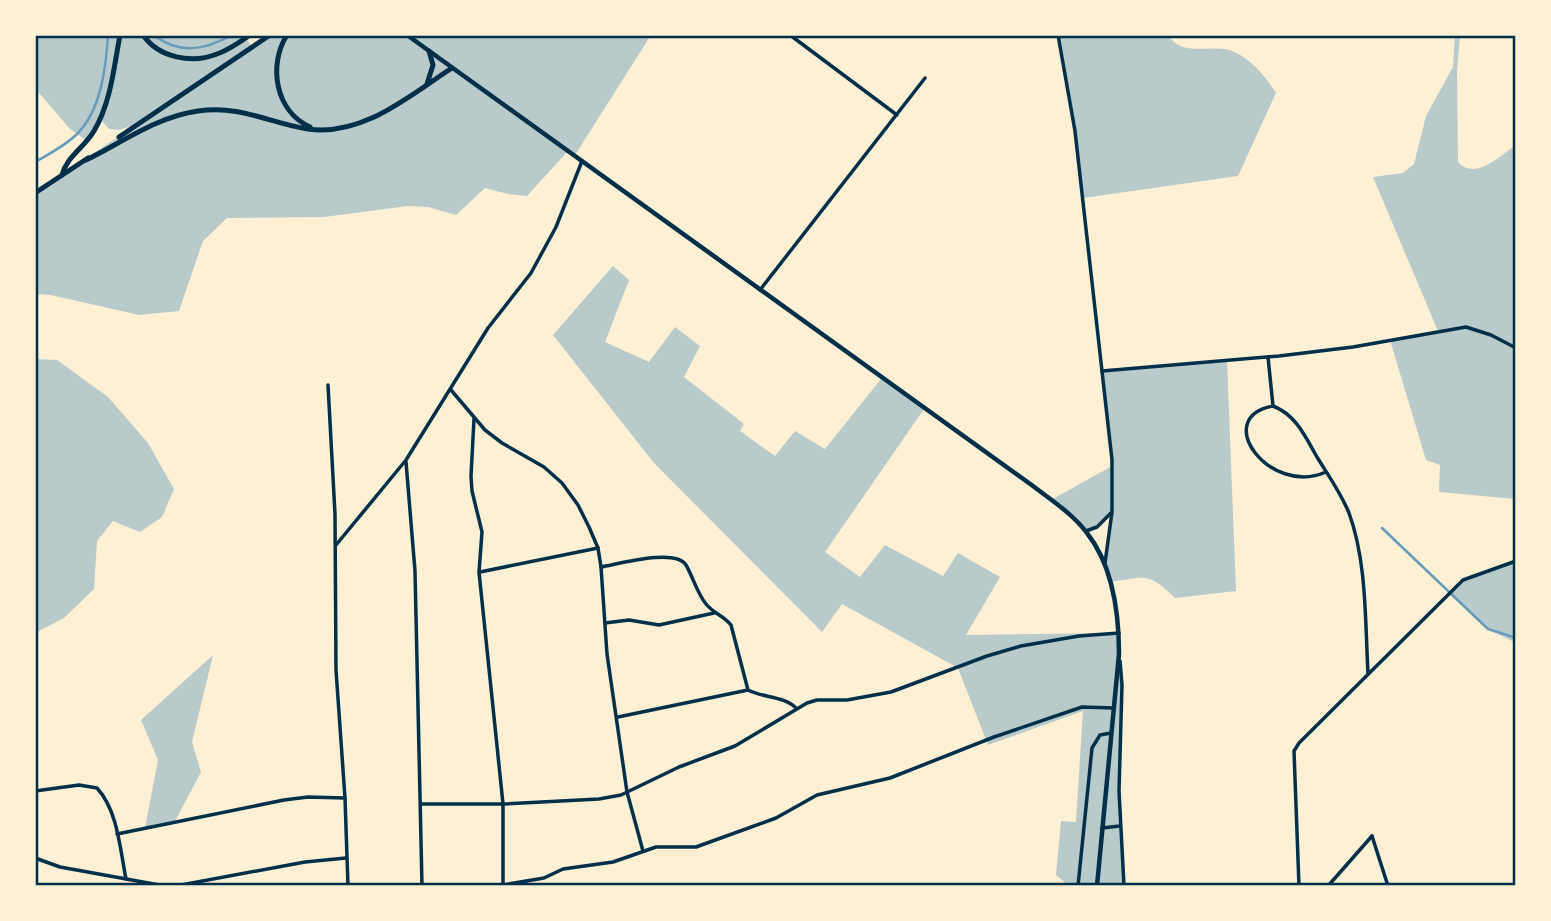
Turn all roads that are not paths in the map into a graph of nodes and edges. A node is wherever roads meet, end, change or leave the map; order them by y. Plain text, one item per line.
1 (120, 35) edge
2 (143, 35) edge
3 (250, 35) edge
4 (271, 35) edge
5 (287, 35) edge
6 (407, 35) edge
7 (790, 35) edge
8 (1058, 35) edge
9 (429, 51) junction
10 (452, 68) junction
11 (925, 78) dead end
12 (427, 84) junction
13 (897, 115) junction
14 (327, 129) junction
15 (86, 160) junction
16 (582, 161) junction
17 (62, 175) junction
18 (35, 193) edge
19 (760, 290) junction
20 (1516, 348) edge
21 (1268, 357) junction
22 (1102, 371) junction
23 (328, 384) dead end
24 (451, 390) junction
25 (1273, 405) junction
26 (474, 418) junction
27 (406, 460) junction
28 (1326, 472) junction
29 (1112, 512) junction
30 (1086, 531) junction
31 (335, 546) junction
32 (597, 548) junction
33 (1516, 561) edge
34 (1104, 565) junction
35 (601, 567) junction
36 (479, 572) junction
37 (716, 612) junction
38 (604, 623) junction
39 (1119, 633) junction
40 (1119, 654) junction
41 (1368, 673) junction
42 (748, 690) junction
43 (796, 708) junction
44 (1113, 712) junction
45 (618, 717) junction
46 (1111, 733) junction
47 (35, 791) edge
48 (628, 792) junction
49 (345, 798) junction
50 (421, 804) junction
51 (503, 804) junction
52 (1120, 826) junction
53 (1102, 828) junction
54 (117, 834) junction
55 (643, 850) junction
56 (35, 858) edge
57 (346, 858) junction
58 (126, 879) junction
59 (348, 886) edge
60 (422, 886) edge
61 (503, 886) edge
62 (1077, 886) edge
63 (1097, 886) edge
64 (1124, 886) edge
65 (1299, 886) edge
66 (1328, 886) edge
67 (1388, 886) edge

1 - 17 main road
2 - 3 main road
4 - 15 main road
5 - 14 main road
6 - 9 main road
7 - 13 street
8 - 22 street
9 - 10 main road
9 - 12 main road
10 - 12 main road
10 - 16 main road
11 - 13 street
12 - 14 main road
13 - 19 street
14 - 15 main road
15 - 17 main road
16 - 19 main road
16 - 24 street
17 - 18 main road
19 - 30 main road
20 - 21 street
21 - 22 street
21 - 25 street
22 - 29 street
23 - 31 street
24 - 26 street
24 - 27 street
25 - 28 street
25 - 28 street
26 - 32 street
26 - 36 street
27 - 31 street
27 - 50 street
28 - 41 street
29 - 30 street
29 - 34 street
30 - 34 main road
31 - 49 street
32 - 35 street
32 - 36 street
33 - 41 street
34 - 39 main road
35 - 37 street
35 - 38 street
36 - 51 street
37 - 38 street
37 - 42 street
38 - 45 street
39 - 40 main road
39 - 43 street
40 - 44 main road
40 - 52 street
41 - 65 street
42 - 43 street
42 - 45 street
43 - 48 street
44 - 46 main road
44 - 55 street
45 - 48 street
46 - 53 main road
46 - 62 street
47 - 54 street
48 - 51 street
48 - 55 street
49 - 54 street
49 - 57 street
50 - 51 street
50 - 60 street
51 - 61 street
52 - 53 street
52 - 64 street
53 - 63 main road
54 - 58 street
55 - 61 street
56 - 58 street
57 - 58 street
57 - 59 street
66 - 67 street

